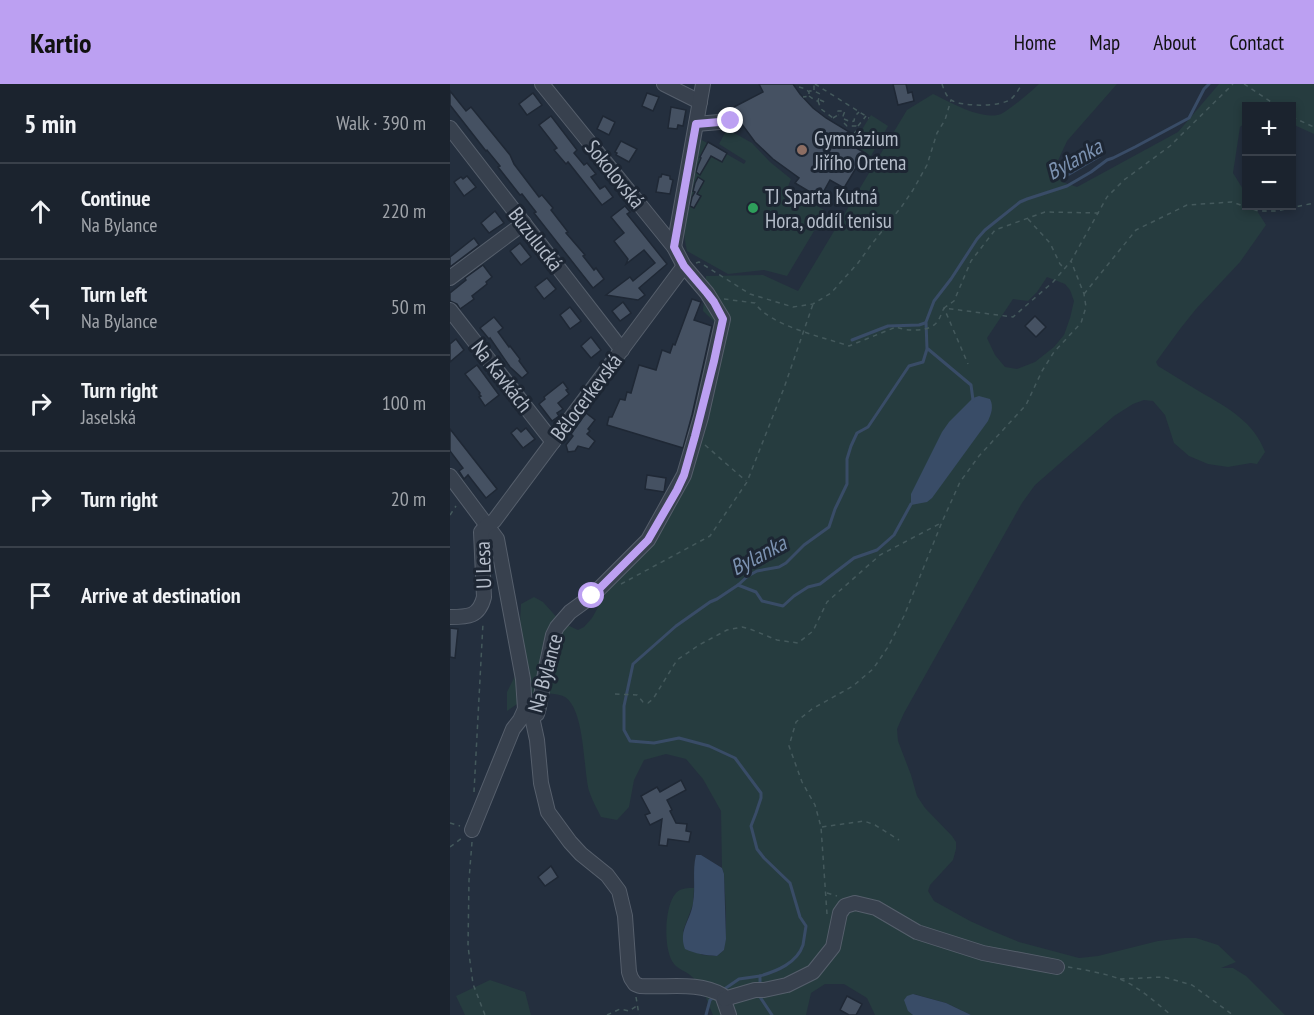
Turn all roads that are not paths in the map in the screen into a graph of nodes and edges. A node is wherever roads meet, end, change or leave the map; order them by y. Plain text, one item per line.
1 (664, 84) edge
2 (703, 84) edge
3 (548, 87) edge
4 (700, 102) junction
5 (731, 121) dead end
6 (696, 124) junction
7 (450, 128) edge
8 (524, 223) junction
9 (674, 247) junction
10 (684, 266) junction
11 (450, 278) edge
12 (450, 310) edge
13 (622, 350) junction
14 (553, 442) junction
15 (450, 476) edge
16 (486, 525) junction
17 (450, 617) edge
18 (528, 713) junction
19 (472, 830) road end
20 (1057, 967) road end
21 (721, 995) junction
22 (729, 1015) edge

1 - 4 street
2 - 4 street
3 - 9 street, Sokolovská
4 - 6 street
5 - 6 street
6 - 9 street
7 - 8 street, Buzulucká
8 - 11 street
8 - 13 street, Buzulucká
9 - 10 street, Sokolovská
10 - 13 street, Bělocerkevská
10 - 18 street, Na Bylance
12 - 14 street, Na Kavkách
13 - 14 street, Bělocerkevská
14 - 16 street, Bělocerkevská
15 - 16 street
16 - 17 street, U Lesa
16 - 18 street
18 - 19 street
18 - 21 street, Na Bylance
20 - 21 street
21 - 22 street

